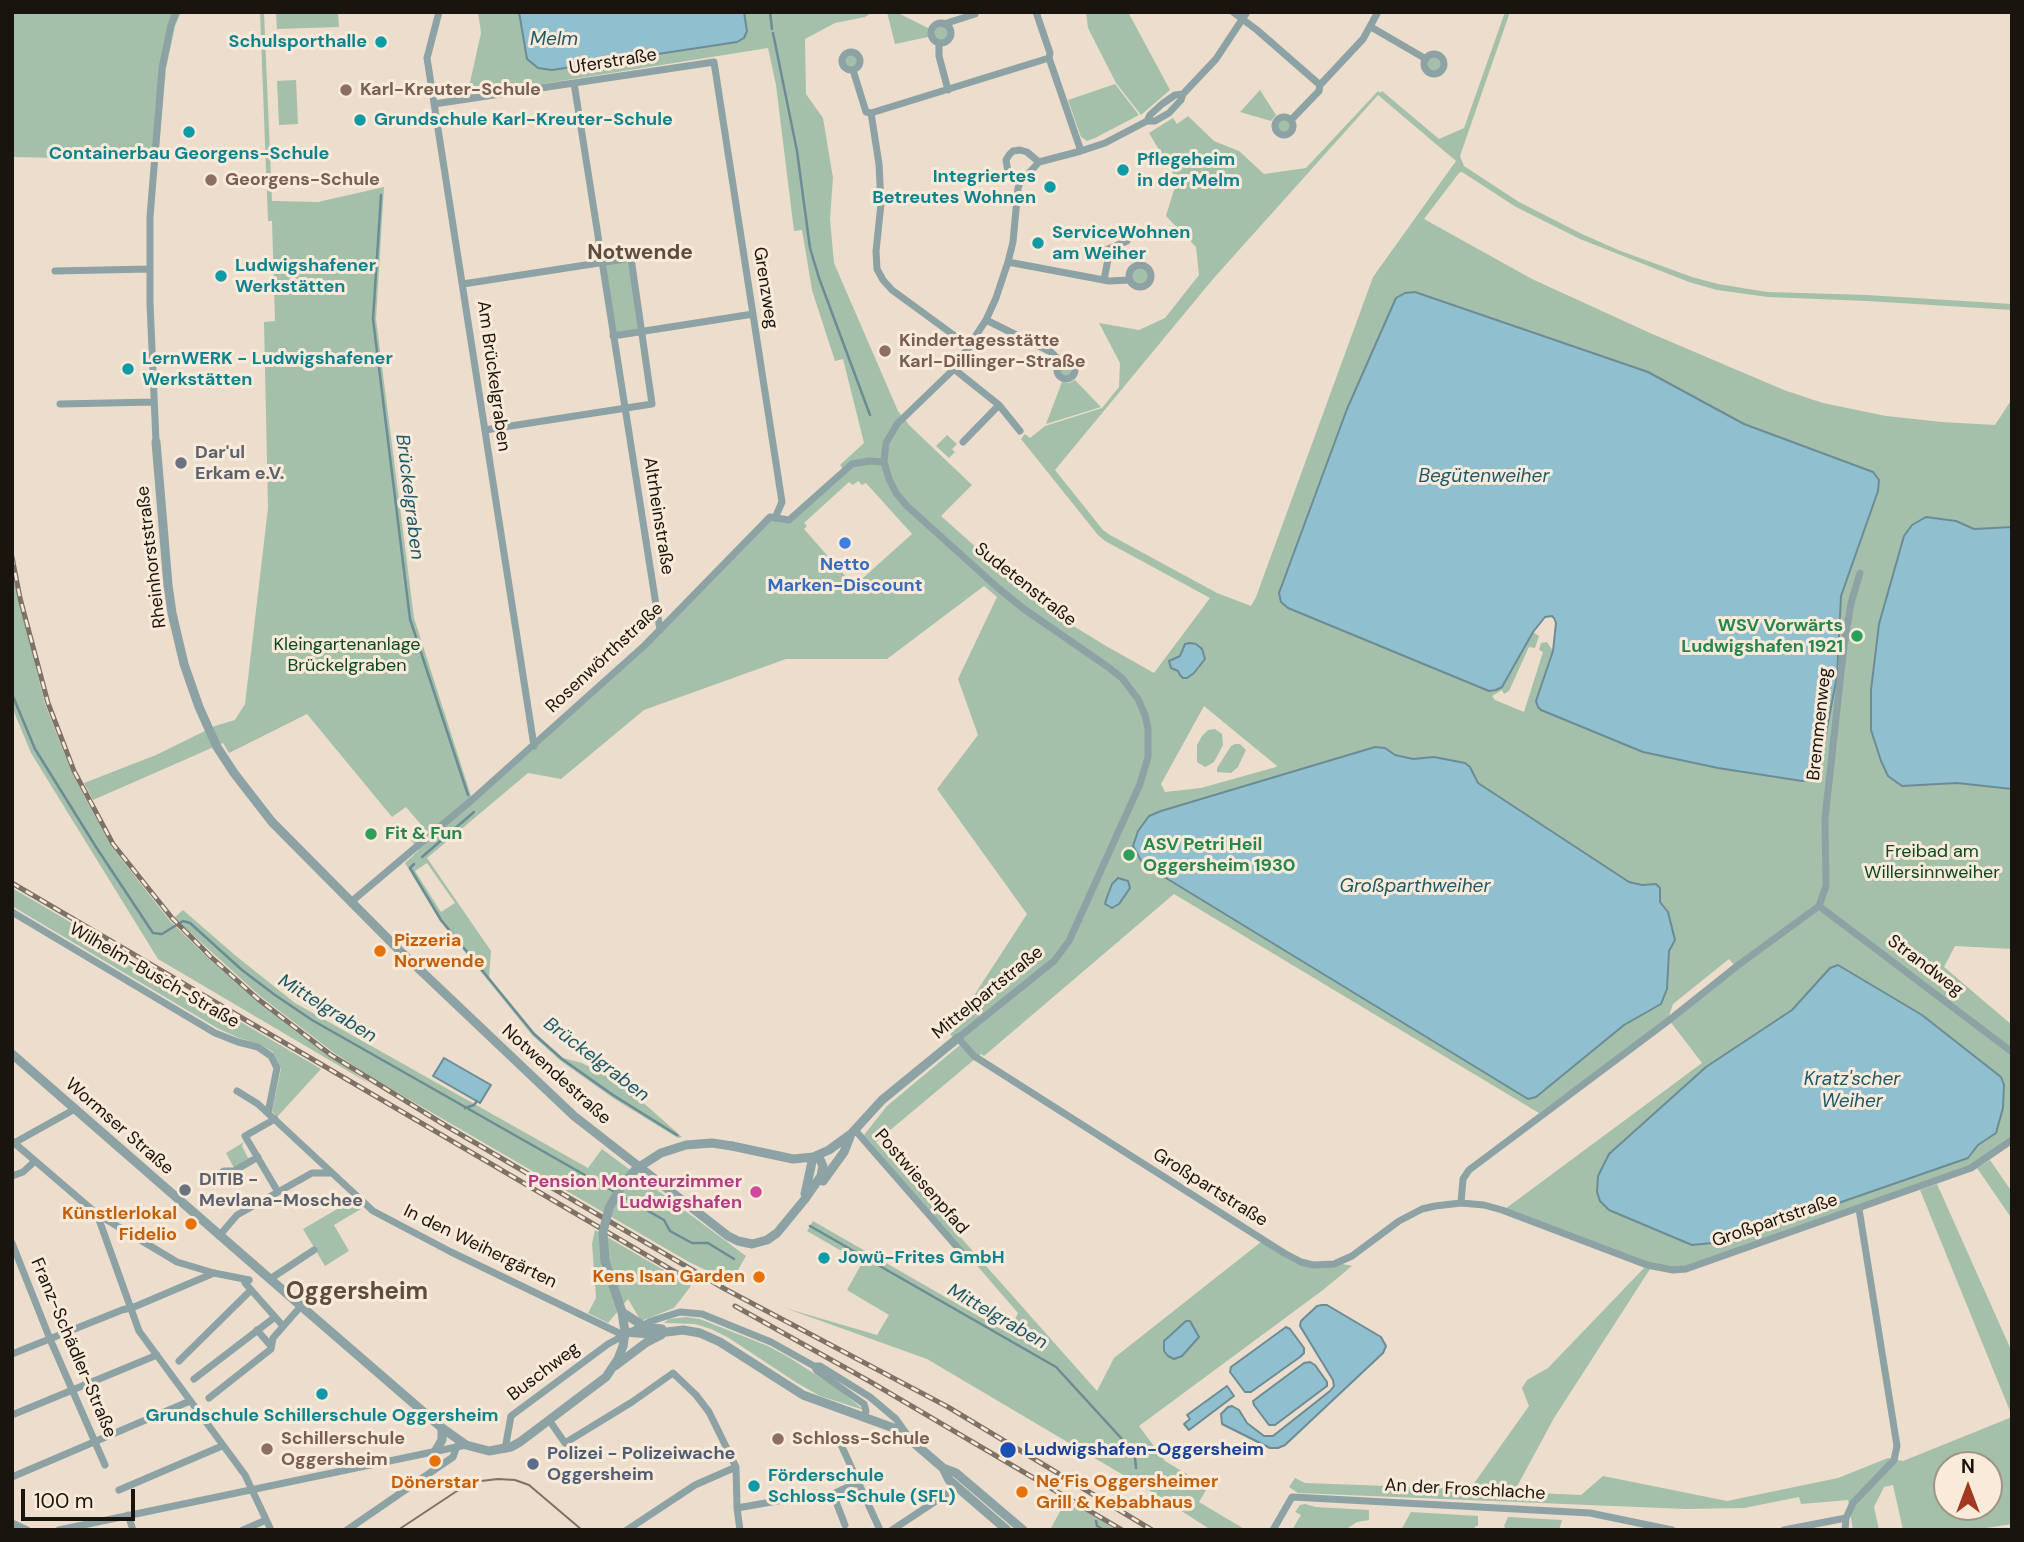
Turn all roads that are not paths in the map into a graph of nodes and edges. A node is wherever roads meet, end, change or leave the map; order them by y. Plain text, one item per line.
1 (176, 12) edge
2 (439, 12) edge
3 (1036, 12) edge
4 (1233, 12) edge
5 (1378, 12) edge
6 (975, 14) dead end
7 (1245, 16) edge
8 (944, 24) junction
9 (1371, 27) junction
10 (939, 43) junction
11 (1049, 58) junction
12 (1426, 60) dead end
13 (714, 62) joint
14 (853, 70) dead end
15 (574, 83) junction
16 (1321, 85) junction
17 (948, 90) junction
18 (434, 104) junction
19 (871, 113) junction
20 (1291, 120) dead end
21 (1081, 151) junction
22 (1038, 162) junction
23 (1020, 183) junction
24 (1127, 241) dead end
25 (1110, 249) junction
26 (1100, 250) dead end
27 (602, 262) junction
28 (1008, 262) junction
29 (149, 269) junction
30 (55, 271) dead end
31 (1104, 280) junction
32 (1129, 280) dead end
33 (463, 284) junction
34 (753, 314) junction
35 (986, 320) junction
36 (642, 331) junction
37 (613, 336) junction
38 (970, 346) junction
39 (1061, 362) dead end
40 (954, 369) junction
41 (154, 402) junction
42 (60, 404) dead end
43 (999, 405) junction
44 (625, 408) junction
45 (485, 430) junction
46 (1020, 430) dead end
47 (156, 442) joint
48 (963, 442) dead end
49 (884, 462) junction
50 (775, 518) junction
51 (1860, 573) dead end
52 (660, 630) junction
53 (1148, 729) joint
54 (534, 746) junction
55 (351, 902) junction
56 (1819, 906) junction
57 (12, 912) edge
58 (958, 1038) junction
59 (2012, 1052) edge
60 (12, 1054) edge
61 (237, 1091) dead end
62 (75, 1109) junction
63 (268, 1112) junction
64 (275, 1119) junction
65 (853, 1132) junction
66 (2012, 1140) edge
67 (13, 1142) edge
68 (816, 1156) junction
69 (258, 1157) junction
70 (793, 1159) junction
71 (35, 1161) junction
72 (331, 1173) junction
73 (12, 1177) edge
74 (209, 1180) dead end
75 (808, 1182) junction
76 (278, 1192) junction
77 (805, 1199) junction
78 (1461, 1203) junction
79 (1858, 1209) junction
80 (97, 1214) junction
81 (219, 1236) junction
82 (12, 1243) edge
83 (314, 1250) dead end
84 (964, 1255) dead end
85 (259, 1270) junction
86 (214, 1273) junction
87 (270, 1279) junction
88 (249, 1280) junction
89 (251, 1290) junction
90 (301, 1306) junction
91 (130, 1308) junction
92 (622, 1312) junction
93 (275, 1317) junction
94 (284, 1326) junction
95 (257, 1330) junction
96 (665, 1331) junction
97 (624, 1333) junction
98 (50, 1339) junction
99 (270, 1345) junction
100 (12, 1354) edge
101 (157, 1355) junction
102 (179, 1361) dead end
103 (814, 1366) junction
104 (614, 1367) junction
105 (194, 1379) dead end
106 (72, 1390) junction
107 (209, 1398) dead end
108 (190, 1401) junction
109 (12, 1415) edge
110 (864, 1417) junction
111 (549, 1420) junction
112 (442, 1428) junction
113 (908, 1436) junction
114 (838, 1438) dead end
115 (94, 1442) junction
116 (222, 1446) junction
117 (461, 1446) junction
118 (505, 1449) junction
119 (436, 1450) junction
120 (105, 1465) dead end
121 (736, 1467) junction
122 (12, 1477) edge
123 (857, 1483) junction
124 (961, 1484) junction
125 (251, 1489) junction
126 (119, 1490) dead end
127 (833, 1494) junction
128 (737, 1508) junction
129 (128, 1515) junction
130 (1846, 1518) junction
131 (266, 1520) junction
132 (12, 1523) edge
133 (845, 1525) dead end
134 (1812, 1527) edge
135 (27, 1530) edge
136 (59, 1530) edge
137 (133, 1530) edge
138 (243, 1530) edge
139 (271, 1530) edge
140 (347, 1530) edge
141 (627, 1530) edge
142 (740, 1530) edge
143 (880, 1530) edge
144 (892, 1530) edge
145 (1007, 1530) edge
146 (1023, 1530) edge
147 (1273, 1530) edge
148 (1672, 1530) edge
149 (1784, 1530) edge
150 (1845, 1530) edge

1 - 29 street, Rheinhorststraße
2 - 18 street, Am Brückelgraben
3 - 11 street
4 - 7 street
5 - 9 street
6 - 8 street
7 - 16 street
7 - 21 street
8 - 10 street
8 - 10 street
9 - 12 street
9 - 16 street
10 - 17 street
11 - 17 street
11 - 21 street
13 - 15 street, Uferstraße
13 - 34 street, Grenzweg
14 - 19 street
15 - 18 street, Uferstraße
15 - 27 street, Altrheinstraße
16 - 20 street
17 - 19 street
18 - 33 street, Am Brückelgraben
19 - 38 street
21 - 22 street
22 - 23 street
22 - 23 street
23 - 28 street
24 - 25 street
25 - 26 street
25 - 31 street
27 - 33 street
27 - 36 street
27 - 37 street, Altrheinstraße
28 - 31 street
28 - 35 street
29 - 30 street
29 - 41 street, Rheinhorststraße
31 - 32 street
33 - 45 street, Am Brückelgraben
34 - 36 street
34 - 50 street, Grenzweg
35 - 38 street
35 - 39 street
36 - 37 street
36 - 44 street
37 - 44 street, Altrheinstraße
38 - 40 street
40 - 43 street
40 - 49 street
41 - 42 street
41 - 47 street, Rheinhorststraße
43 - 46 street
43 - 48 street
44 - 45 street
44 - 52 street, Altrheinstraße
45 - 54 street, Am Brückelgraben
47 - 55 street, Rheinhorststraße
49 - 50 street, Rosenwörthstraße
49 - 53 street, Sudetenstraße
50 - 52 street, Rosenwörthstraße
51 - 56 street, Bremmenweg
52 - 54 street, Rosenwörthstraße
53 - 58 street, Mittelpartstraße
54 - 55 street, Rosenwörthstraße
55 - 77 street, Notwendestraße
56 - 59 street, Strandweg
56 - 78 street
57 - 63 street, Wilhelm-Busch-Straße
58 - 65 street, Mittelpartstraße
58 - 78 street, Großpartstraße
60 - 62 street, Wormser Straße
61 - 63 street
62 - 67 street
62 - 81 street, Wormser Straße
63 - 64 street, In den Weihergärten
64 - 69 street
64 - 72 street, In den Weihergärten
65 - 68 street, Mittelpartstraße
65 - 77 street
65 - 84 street, Postwiesenpfad
66 - 79 street
67 - 71 street
68 - 70 street
68 - 75 street
68 - 77 street
69 - 74 street
69 - 76 street
70 - 75 street
70 - 92 street, bridge
71 - 73 street
71 - 80 street
72 - 76 street
72 - 97 street, In den Weihergärten
75 - 77 street
76 - 81 street
78 - 79 street, Großpartstraße
79 - 130 street, Großpartstraße
80 - 86 street
80 - 91 street
81 - 85 street, Wormser Straße
82 - 98 street, Franz-Schädler-Straße
83 - 87 street
85 - 87 street, Wormser Straße
85 - 88 street
86 - 88 street
86 - 91 street
87 - 90 street, Wormser Straße
88 - 89 street
89 - 93 street
89 - 102 street
90 - 94 street
90 - 112 street, Wormser Straße
91 - 98 street
91 - 101 street
92 - 96 street, bridge
92 - 97 street, bridge
93 - 94 street
93 - 95 street
94 - 99 street
95 - 99 street
95 - 105 street
96 - 97 street, bridge
96 - 104 street
96 - 110 street
97 - 103 street, Buschweg
97 - 104 street, bridge
97 - 118 street, Buschweg
98 - 100 street
98 - 106 street, Franz-Schädler-Straße
99 - 107 street
101 - 106 street
101 - 108 street
103 - 110 street
103 - 113 street
104 - 111 street
106 - 109 street
106 - 115 street, Franz-Schädler-Straße
108 - 115 street
108 - 116 street
110 - 113 street
111 - 118 street
111 - 121 street
112 - 117 street, Wormser Straße
112 - 119 street
113 - 124 street
114 - 123 street
115 - 120 street, Franz-Schädler-Straße
115 - 122 street
116 - 125 street
116 - 126 street
117 - 118 street
117 - 119 street
117 - 140 street
119 - 125 street
121 - 128 street
121 - 141 street
123 - 127 street
123 - 143 street
124 - 144 street
124 - 145 street
124 - 146 street
125 - 129 street
125 - 131 street
127 - 128 street
127 - 133 street
128 - 142 street
129 - 136 street
129 - 137 street
130 - 134 street
130 - 150 street
131 - 138 street
131 - 139 street
132 - 135 street
134 - 149 street
147 - 148 street, An der Froschlache

